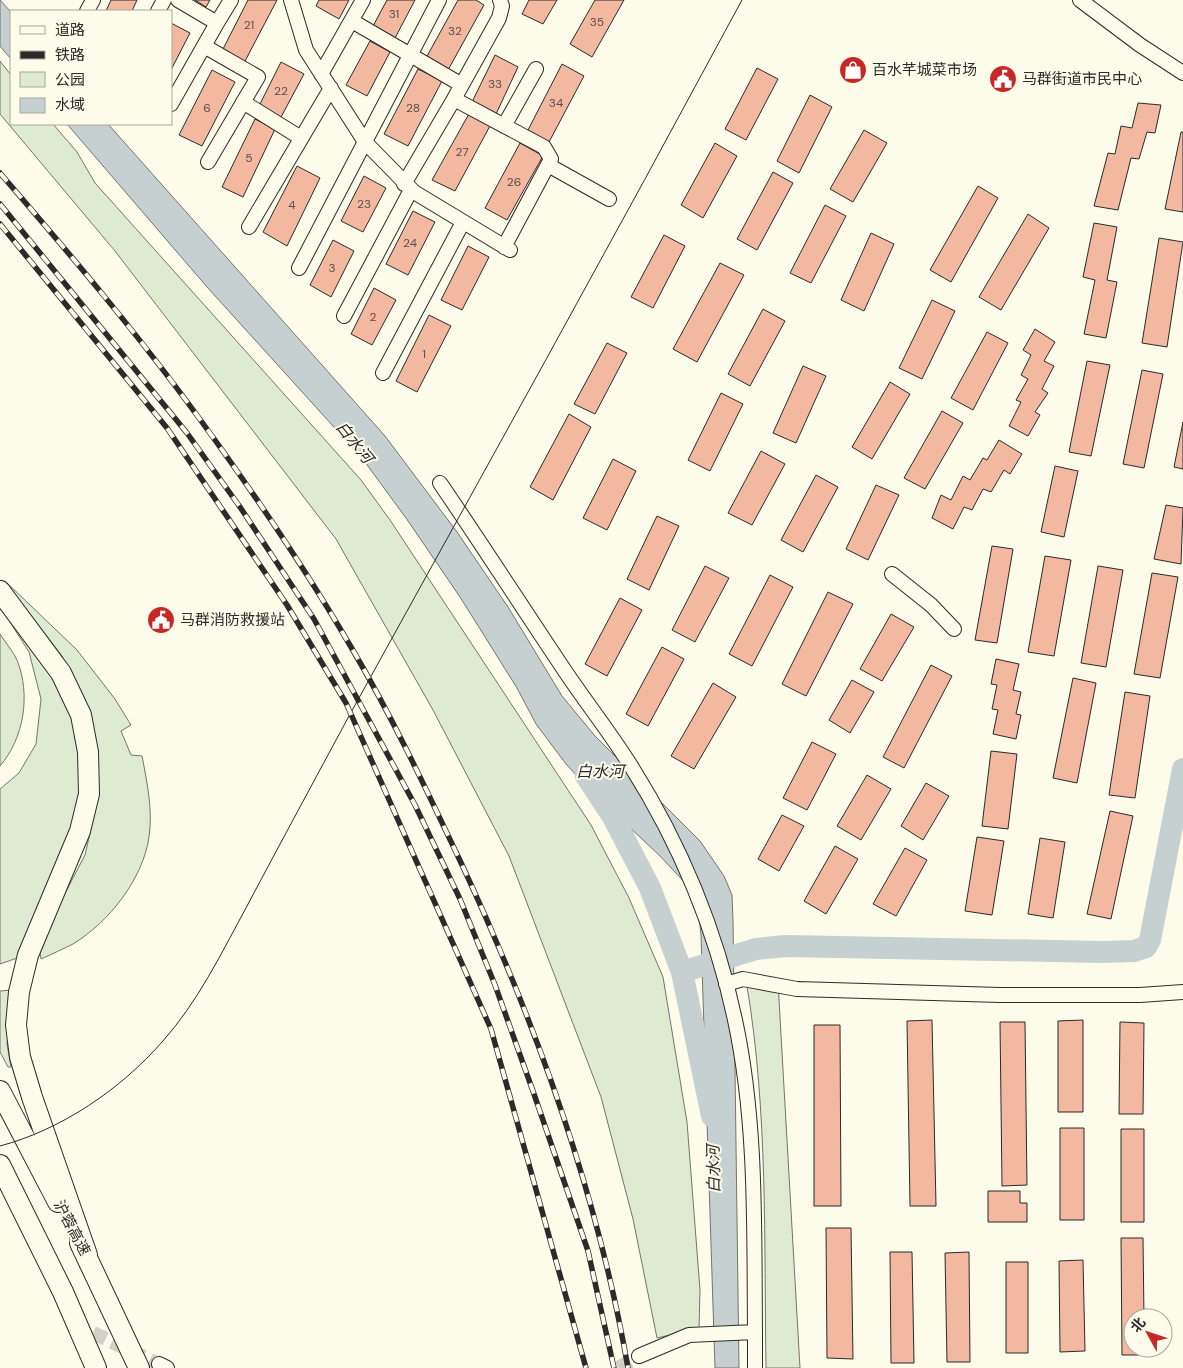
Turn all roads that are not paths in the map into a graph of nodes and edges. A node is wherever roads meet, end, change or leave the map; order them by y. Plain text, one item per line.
1 (178, 0) edge
2 (231, 0) edge
3 (291, 0) edge
4 (363, 0) edge
5 (439, 0) edge
6 (1080, 0) edge
7 (503, 2) edge
8 (352, 21) junction
9 (217, 23) junction
10 (204, 46) junction
11 (411, 55) junction
12 (536, 69) dead end
13 (1183, 73) edge
14 (321, 74) junction
15 (462, 85) junction
16 (330, 88) junction
17 (454, 99) junction
18 (172, 102) edge
19 (243, 102) junction
20 (504, 126) junction
21 (301, 138) junction
22 (365, 142) junction
23 (208, 162) dead end
24 (548, 165) junction
25 (408, 187) junction
26 (609, 199) dead end
27 (463, 222) junction
28 (249, 226) dead end
29 (299, 268) dead end
30 (344, 316) dead end
31 (383, 373) dead end
32 (440, 483) dead end
33 (892, 574) dead end
34 (0, 591) edge
35 (954, 629) dead end
36 (726, 984) junction
37 (1183, 992) edge
38 (0, 1091) edge
39 (0, 1165) edge
40 (0, 1182) edge
41 (32, 1231) junction
42 (87, 1255) junction
43 (752, 1332) junction
44 (639, 1356) tunnel mouth
45 (96, 1368) edge
46 (139, 1368) edge
47 (755, 1368) edge

1 - 9 street
2 - 9 street
3 - 14 street
4 - 8 street
5 - 11 street
6 - 13 street
7 - 15 street
8 - 11 street
8 - 14 street
9 - 10 street
10 - 18 street
10 - 19 street
11 - 15 street
11 - 22 street
12 - 20 street
14 - 16 street
15 - 17 street
16 - 21 street
16 - 22 street
17 - 20 street
17 - 25 street
19 - 21 street
19 - 23 street
20 - 24 street
21 - 28 street
22 - 25 street
22 - 29 street
24 - 26 street
24 - 27 street
25 - 27 street
25 - 30 street
27 - 31 street
32 - 36 street
33 - 35 street
34 - 42 highway
36 - 37 street
36 - 43 street
38 - 42 highway, 沪蓉高速
39 - 41 highway
40 - 41 highway
41 - 45 highway
42 - 46 highway, 沪蓉高速
43 - 44 street
43 - 47 street

